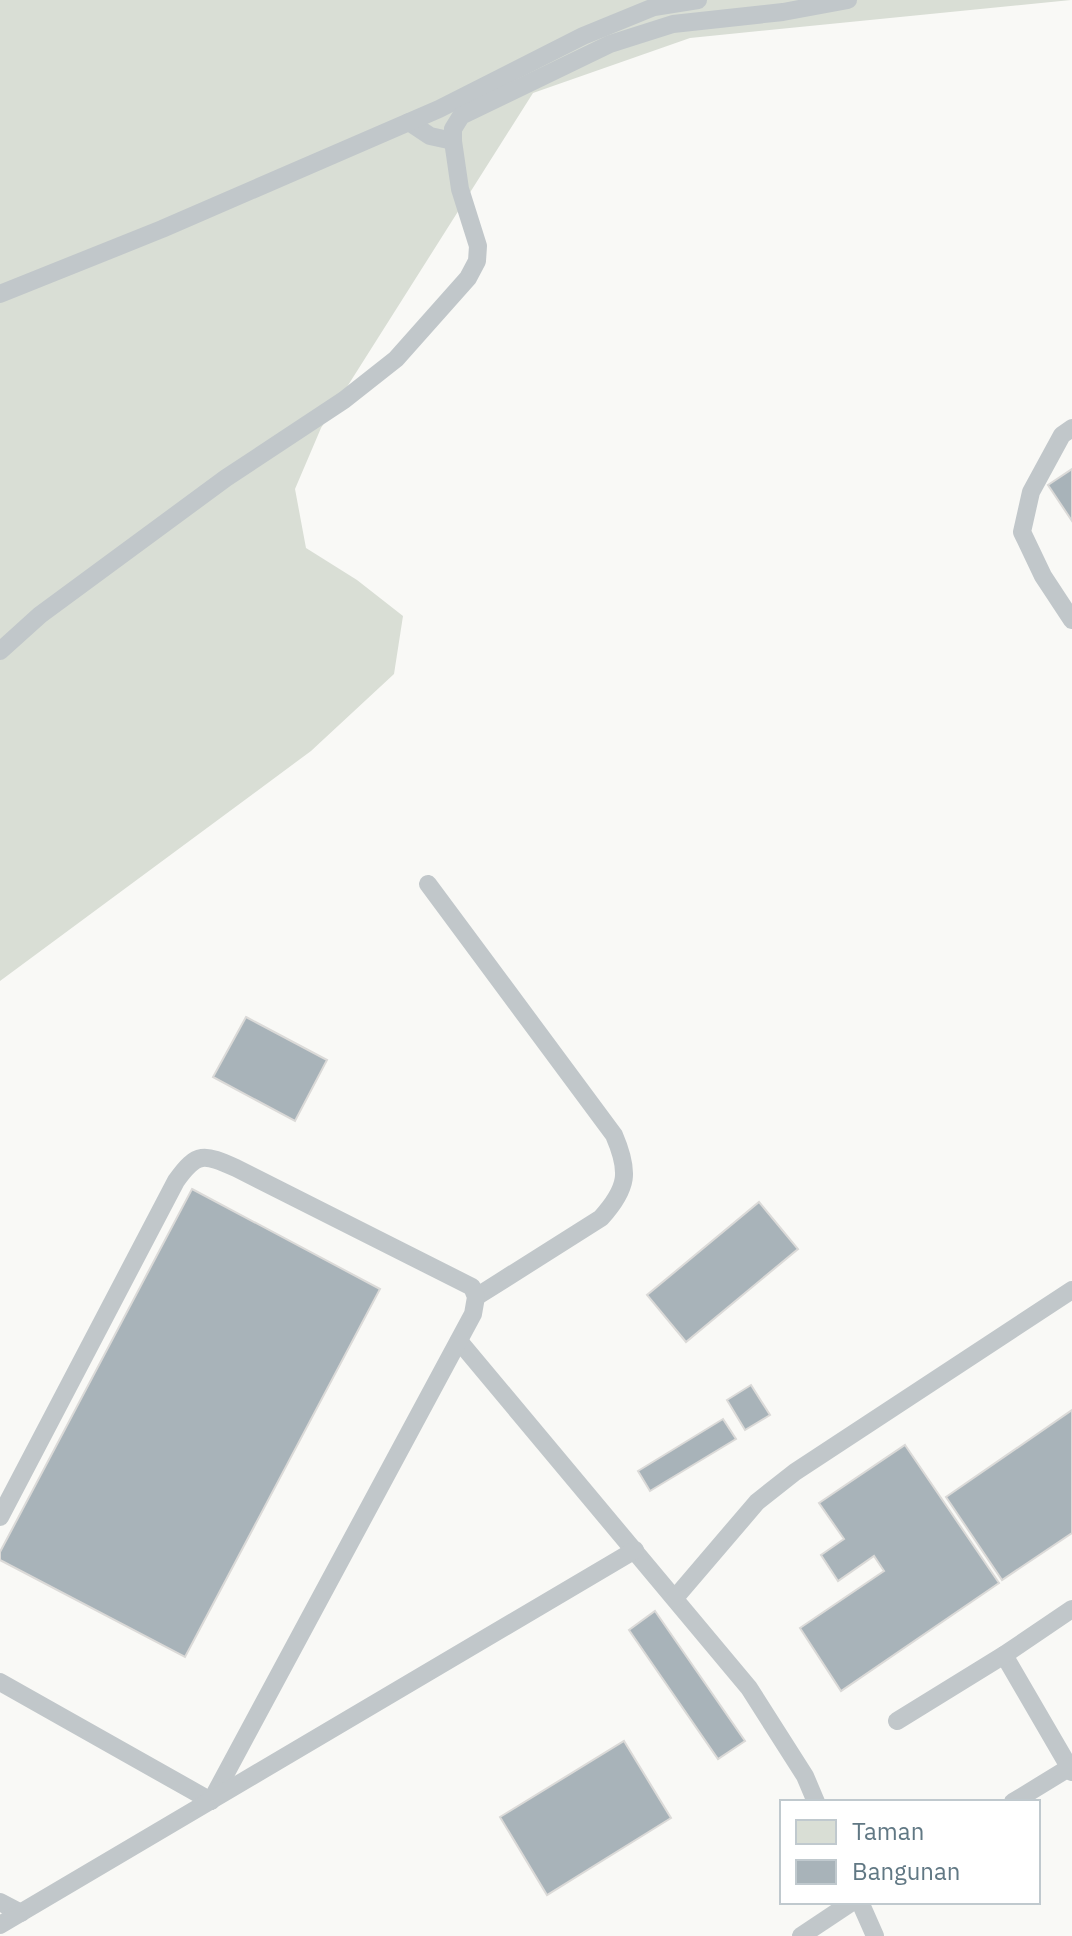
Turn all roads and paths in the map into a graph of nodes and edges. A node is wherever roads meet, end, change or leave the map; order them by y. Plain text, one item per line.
1 (698, 0) edge
2 (848, 0) edge
3 (409, 122) junction
4 (453, 141) junction
5 (0, 294) edge
6 (1072, 428) edge
7 (1072, 620) edge
8 (0, 651) edge
9 (428, 884) dead end
10 (1072, 1290) edge
11 (476, 1297) junction
12 (459, 1341) junction
13 (0, 1517) edge
14 (635, 1550) junction
15 (675, 1598) junction
16 (1072, 1609) edge
17 (1004, 1655) junction
18 (0, 1682) edge
19 (897, 1721) dead end
20 (1071, 1768) edge
21 (815, 1800) edge
22 (1016, 1800) edge
23 (211, 1801) junction
24 (0, 1902) edge
25 (849, 1904) edge
26 (861, 1904) edge
27 (21, 1913) junction
28 (0, 1925) edge
29 (801, 1936) edge
30 (875, 1936) edge

1 - 3 lane
2 - 4 lane
3 - 4 lane
3 - 5 lane
4 - 8 lane
6 - 7 lane
9 - 11 lane
10 - 15 lane
11 - 12 lane
11 - 13 lane
12 - 14 lane
12 - 23 lane
14 - 15 lane
14 - 23 lane
15 - 21 lane
16 - 17 lane
17 - 19 lane
17 - 20 lane
18 - 23 lane
20 - 22 lane
23 - 27 lane
24 - 27 lane
25 - 29 lane
26 - 30 lane
27 - 28 lane

